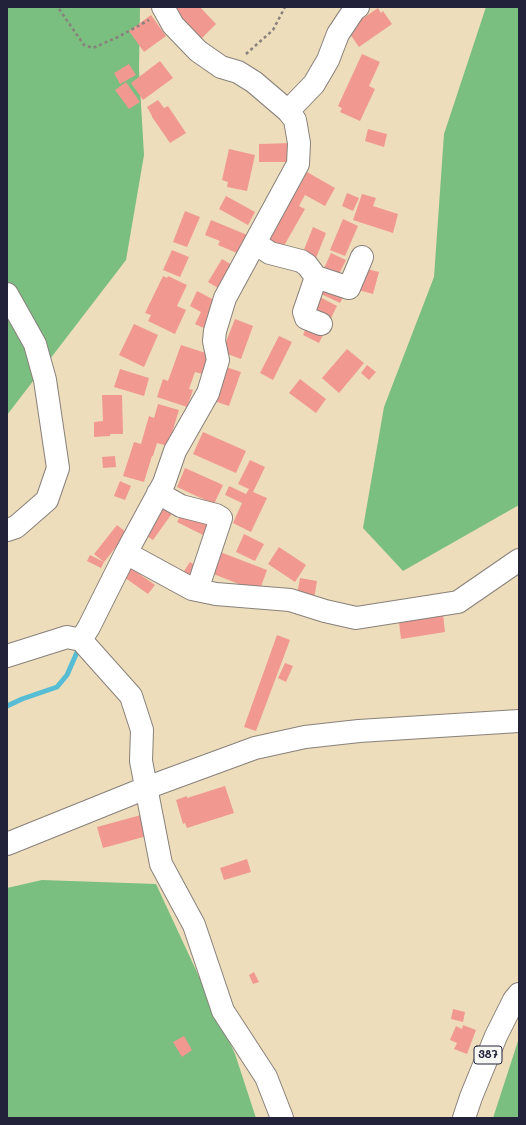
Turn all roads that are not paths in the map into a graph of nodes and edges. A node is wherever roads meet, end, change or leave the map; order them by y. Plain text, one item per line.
1 (358, 7) edge
2 (164, 9) edge
3 (288, 112) junction
4 (255, 243) junction
5 (362, 257) dead end
6 (316, 277) junction
7 (7, 294) edge
8 (321, 324) dead end
9 (158, 494) junction
10 (7, 530) edge
11 (126, 554) junction
12 (519, 560) edge
13 (197, 590) junction
14 (81, 640) junction
15 (7, 656) edge
16 (519, 721) edge
17 (146, 788) junction
18 (7, 844) edge
19 (519, 994) edge
20 (282, 1118) edge
21 (464, 1118) edge

1 - 3 main road
2 - 3 main road
3 - 4 main road
4 - 6 main road
4 - 9 main road
5 - 6 main road
6 - 8 main road
7 - 10 main road
9 - 11 main road
9 - 13 main road
11 - 13 main road
11 - 14 main road
12 - 13 main road
14 - 15 main road
14 - 17 main road
16 - 17 main road
17 - 18 main road
17 - 20 main road
19 - 21 main road, 387

